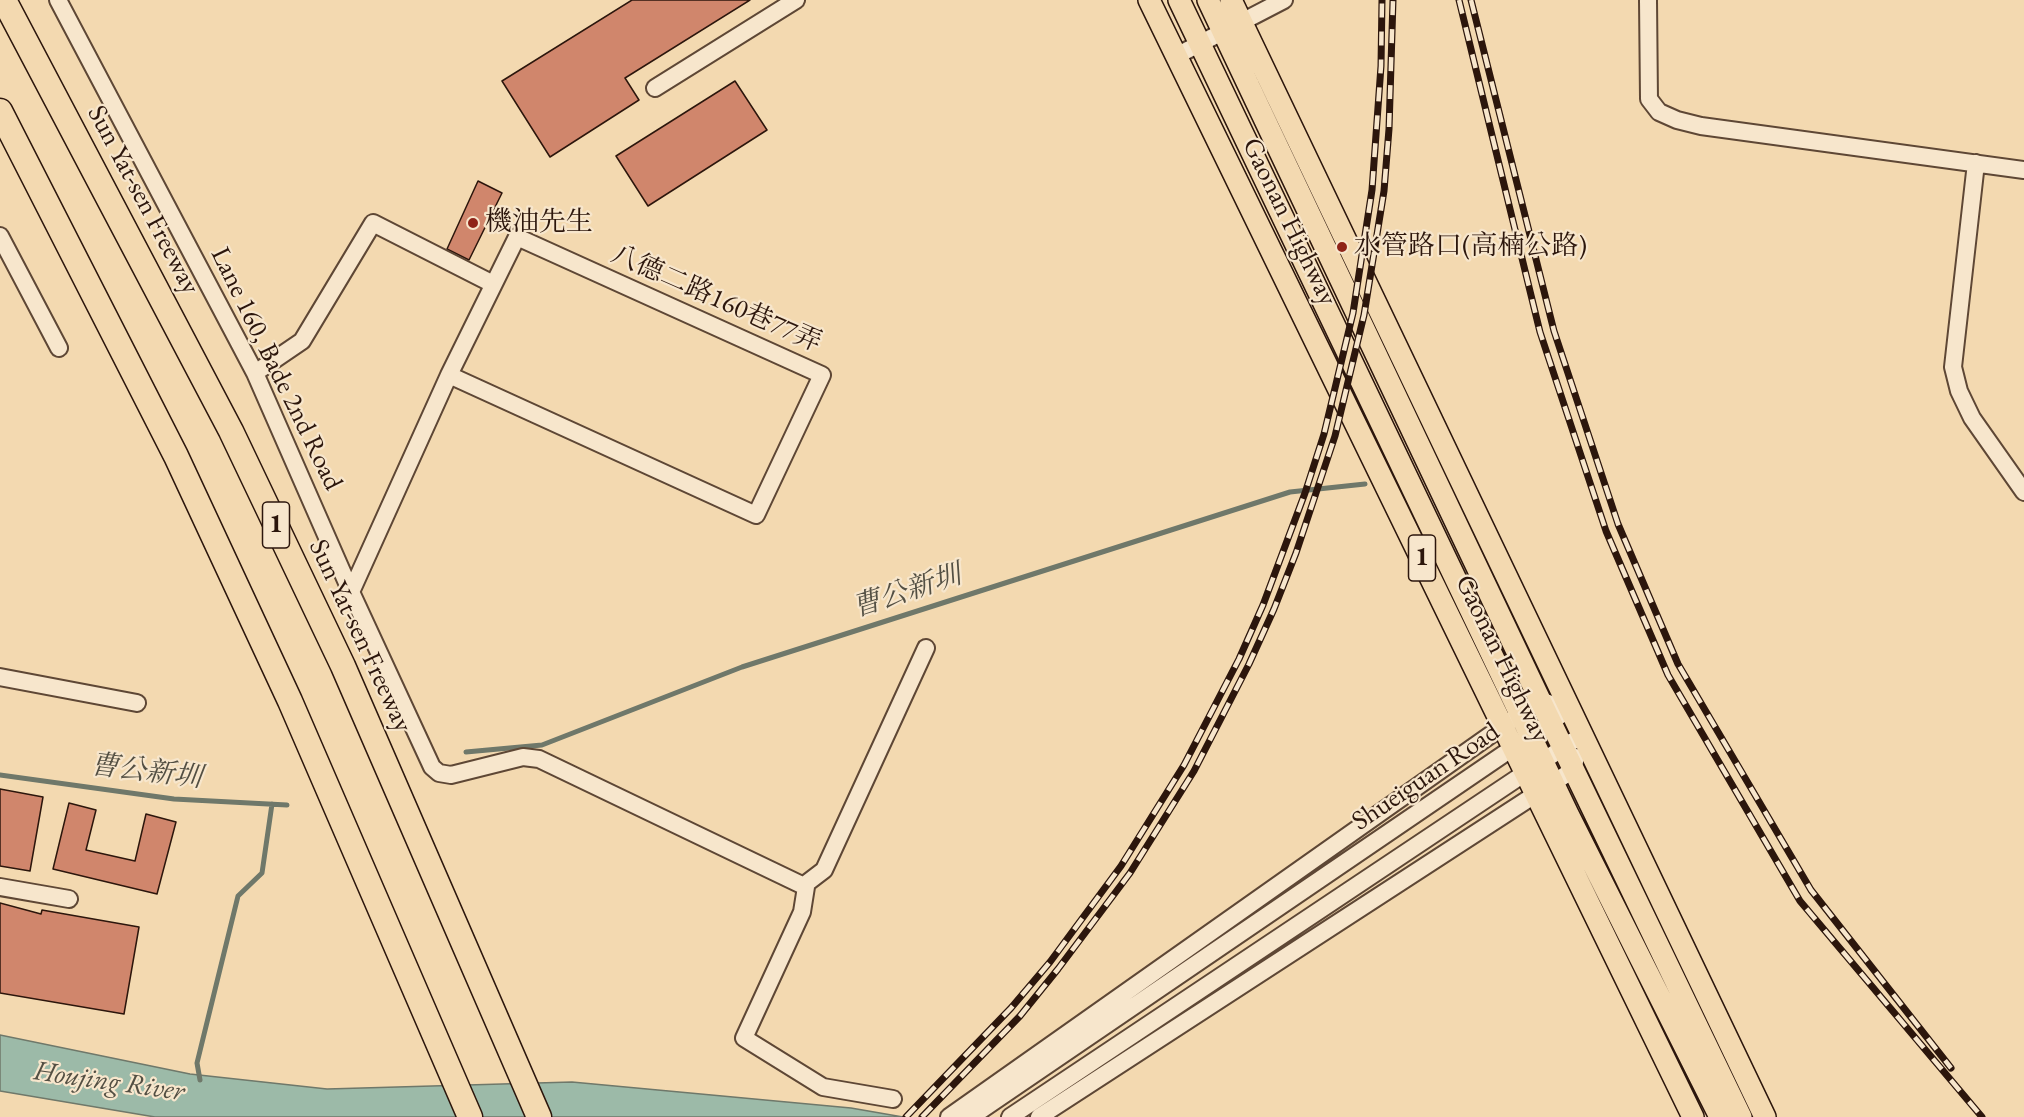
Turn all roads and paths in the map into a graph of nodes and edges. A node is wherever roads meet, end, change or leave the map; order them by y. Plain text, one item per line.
1 (4, 0) edge
2 (58, 0) edge
3 (796, 0) edge
4 (1149, 0) edge
5 (1179, 0) edge
6 (1208, 0) edge
7 (1231, 0) edge
8 (1284, 0) edge
9 (1648, 0) edge
10 (1232, 28) junction
11 (1201, 44) junction
12 (1176, 57) junction
13 (655, 88) dead end
14 (0, 111) edge
15 (1976, 163) junction
16 (2024, 170) edge
17 (0, 236) edge
18 (493, 284) junction
19 (59, 348) dead end
20 (255, 373) junction
21 (449, 375) junction
22 (2024, 492) edge
23 (351, 592) junction
24 (926, 648) dead end
25 (0, 677) edge
26 (1540, 700) junction
27 (137, 703) dead end
28 (1568, 710) junction
29 (1522, 715) junction
30 (1550, 723) junction
31 (1504, 726) junction
32 (1532, 735) junction
33 (1581, 736) junction
34 (1514, 748) junction
35 (1562, 748) junction
36 (1544, 761) junction
37 (1573, 770) junction
38 (1526, 773) junction
39 (1553, 782) junction
40 (1536, 794) junction
41 (803, 886) junction
42 (0, 887) edge
43 (69, 898) dead end
44 (993, 1094) junction
45 (892, 1099) dead end
46 (1011, 1116) edge
47 (470, 1117) edge
48 (539, 1117) edge
49 (949, 1117) edge
50 (971, 1117) edge
51 (1039, 1117) edge
52 (1693, 1117) edge
53 (1719, 1117) edge
54 (1742, 1117) edge
55 (1765, 1117) edge

1 - 48 highway, Sun Yat-sen Freeway / 1
2 - 20 street, Lane 160, Bade 2nd Road
3 - 13 street
4 - 12 main road, Gaonan Highway / 1
5 - 11 main road, Gaonan Highway / 1
6 - 10 main road, Gaonan Highway / 1
7 - 10 main road, Gaonan Highway / 1
8 - 10 street
9 - 15 street
10 - 11 street
10 - 26 main road, Gaonan Highway / 1
10 - 28 main road, Gaonan Highway / 1
11 - 12 street
11 - 29 main road, Gaonan Highway / 1
12 - 31 main road, Gaonan Highway / 1
14 - 47 highway, 1
15 - 16 street
15 - 22 street
17 - 19 street
18 - 20 street
18 - 21 street, 八德二路160巷77弄
18 - 21 street, 八德二路160巷77弄
20 - 23 street, Lane 160, Bade 2nd Road
21 - 23 street, 八德二路160巷77弄
23 - 41 street, Lane 160, Bade 2nd Road
24 - 41 street
25 - 27 street
26 - 28 street
26 - 29 street, Shueiguan Road
26 - 30 main road, Gaonan Highway / 1
28 - 30 street, Shueiguan Road
28 - 33 main road, Gaonan Highway / 1
29 - 31 street, Shueiguan Road
29 - 32 main road, Gaonan Highway / 1
30 - 32 street, Shueiguan Road
30 - 35 main road, Gaonan Highway / 1
31 - 34 main road, Gaonan Highway / 1
31 - 44 street, Shueiguan Road
32 - 34 street, Shueiguan Road
32 - 36 main road, Gaonan Highway / 1
33 - 35 street, Shueiguan Road
33 - 37 street
33 - 55 main road, Gaonan Highway / 1
34 - 38 main road, Gaonan Highway / 1
34 - 44 street, Shueiguan Road
35 - 36 street, Shueiguan Road
35 - 37 main road, Gaonan Highway / 1
36 - 38 street, Shueiguan Road
36 - 39 main road, Gaonan Highway / 1
37 - 39 street
37 - 54 main road, Gaonan Highway / 1
38 - 40 main road, Gaonan Highway / 1
38 - 46 street, Shueiguan Road
39 - 40 street
39 - 53 main road, Gaonan Highway / 1
40 - 51 street
40 - 52 main road, Gaonan Highway / 1
41 - 45 street
42 - 43 street
44 - 49 street
44 - 50 street

